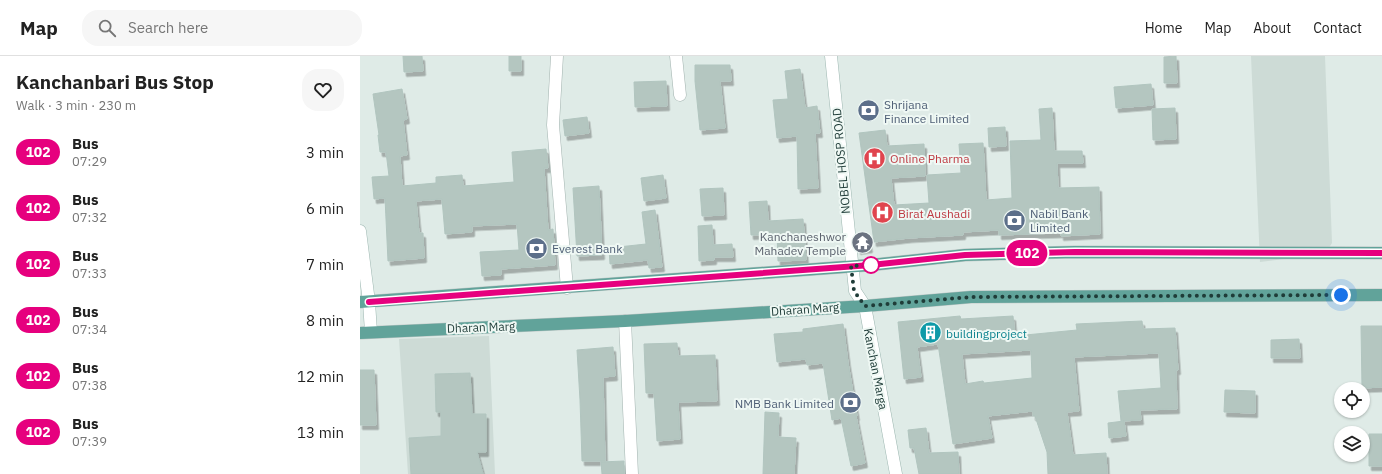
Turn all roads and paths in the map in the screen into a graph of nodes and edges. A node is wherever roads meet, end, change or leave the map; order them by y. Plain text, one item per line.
1 (557, 56) edge
2 (676, 56) edge
3 (831, 56) edge
4 (680, 95) dead end
5 (360, 231) edge
6 (1382, 253) edge
7 (851, 266) junction
8 (567, 288) junction
9 (1382, 295) edge
10 (365, 302) edge
11 (865, 306) junction
12 (625, 321) junction
13 (366, 332) edge
14 (632, 474) edge
15 (896, 474) edge

1 - 8 street
2 - 4 street
3 - 7 street, NOBEL HOSP ROAD
5 - 10 street
6 - 7 main road
7 - 8 main road
7 - 11 street, Kanchan Marga
8 - 10 main road
9 - 11 main road, Dharan Marg
10 - 13 street
11 - 12 main road, Dharan Marg
11 - 15 street, Kanchan Marga
12 - 13 main road, Dharan Marg
12 - 14 street

